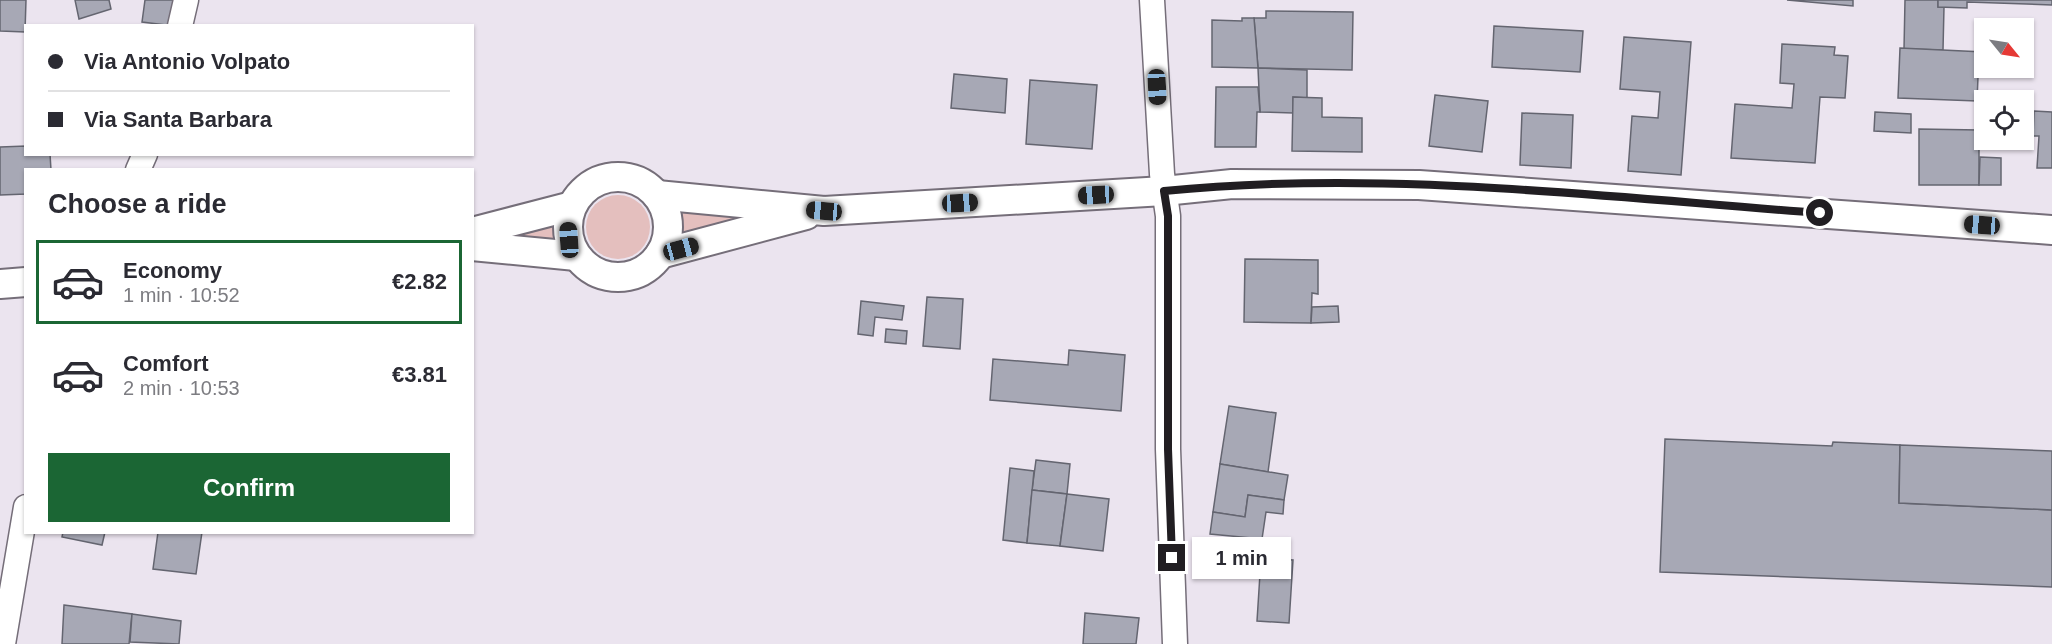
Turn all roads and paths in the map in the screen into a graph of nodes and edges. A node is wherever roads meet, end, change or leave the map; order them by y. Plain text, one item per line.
1 (186, 0) edge
2 (1152, 0) edge
3 (180, 24) edge
4 (1164, 191) junction
5 (657, 195) junction
6 (572, 206) junction
7 (824, 211) junction
8 (2052, 230) edge
9 (474, 231) edge
10 (474, 246) edge
11 (660, 254) junction
12 (576, 256) junction
13 (24, 282) edge
14 (0, 284) edge
15 (24, 519) edge
16 (3, 644) edge
17 (1175, 644) edge

1 - 3 street
2 - 4 street
4 - 7 street
4 - 8 street
4 - 17 street
5 - 6 street
5 - 7 street
5 - 11 street
6 - 9 street
6 - 12 street
7 - 11 street
10 - 12 street
11 - 12 street
13 - 14 street
15 - 16 street

